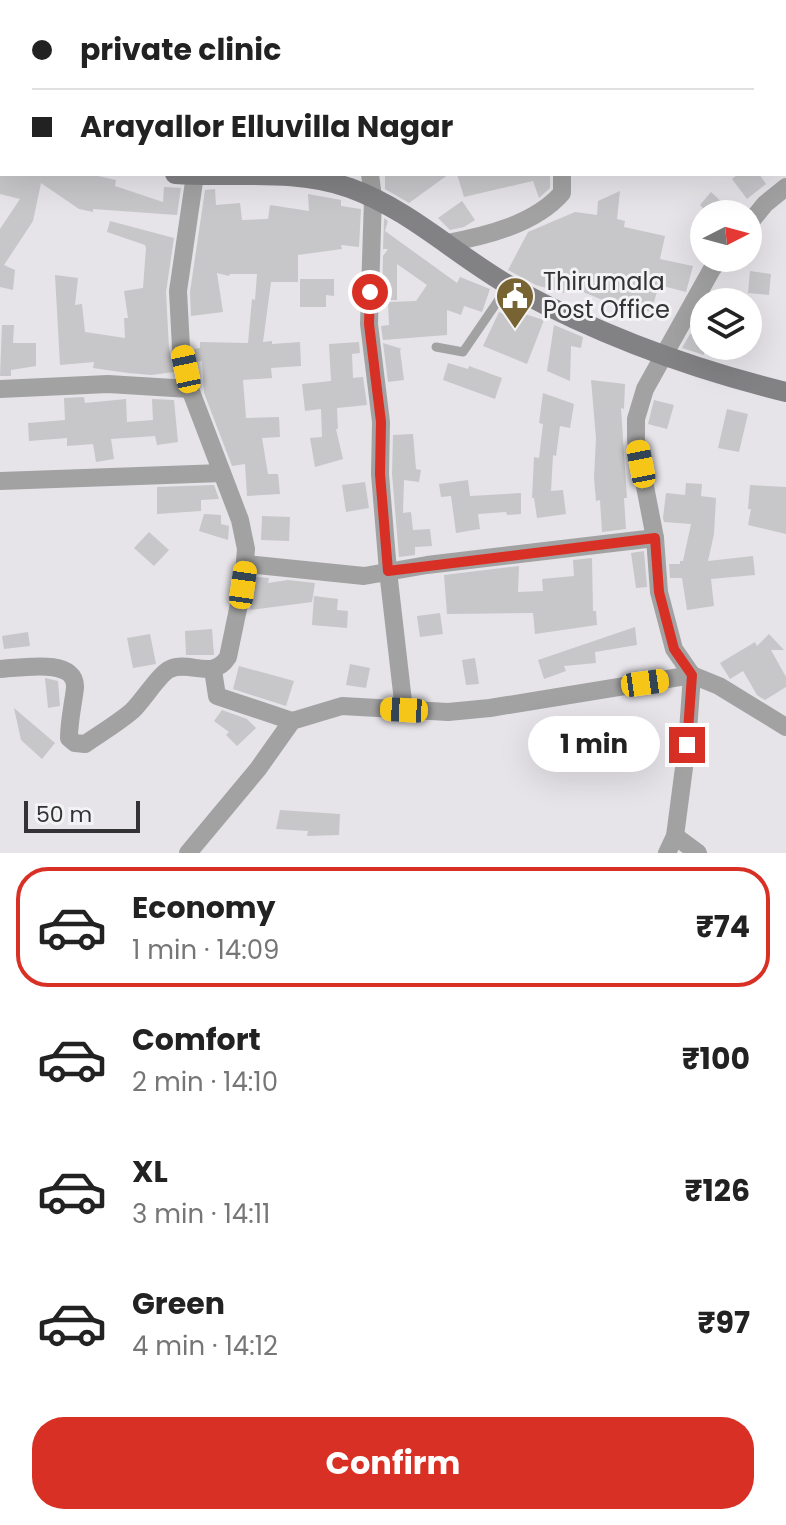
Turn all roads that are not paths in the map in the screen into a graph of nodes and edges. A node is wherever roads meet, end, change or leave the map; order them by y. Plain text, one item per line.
1 (185, 176) edge
2 (218, 176) edge
3 (370, 176) edge
4 (562, 176) edge
5 (786, 187) edge
6 (373, 198) junction
7 (762, 208) edge
8 (447, 243) junction
9 (710, 272) edge
10 (512, 287) junction
11 (436, 347) dead end
12 (665, 355) junction
13 (0, 389) edge
14 (190, 389) junction
15 (786, 392) edge
16 (222, 473) junction
17 (0, 481) edge
18 (655, 538) junction
19 (246, 564) junction
20 (388, 571) junction
21 (0, 669) edge
22 (213, 670) junction
23 (692, 675) junction
24 (404, 710) junction
25 (292, 721) junction
26 (786, 727) edge
27 (671, 845) edge
28 (188, 853) edge
29 (698, 853) edge

1 - 14 street
2 - 6 main road
3 - 6 street
4 - 8 street
5 - 7 street
6 - 8 main road
6 - 20 street
8 - 10 main road
9 - 12 street
10 - 11 lane
10 - 12 main road
12 - 15 main road
12 - 18 street
13 - 14 street
14 - 16 street
16 - 17 street
16 - 19 street
18 - 20 street
18 - 23 street
19 - 20 street
19 - 22 street
20 - 24 street
21 - 22 street
22 - 25 street
23 - 24 street
23 - 26 street
23 - 27 street
24 - 25 street
25 - 28 street
27 - 29 street

